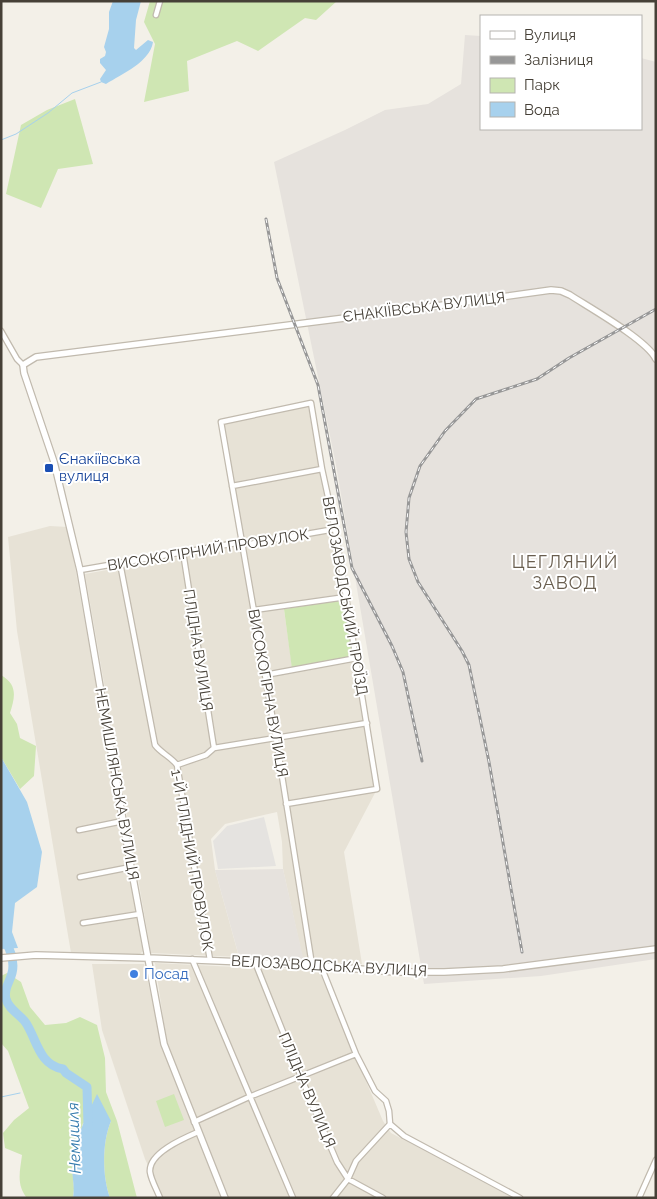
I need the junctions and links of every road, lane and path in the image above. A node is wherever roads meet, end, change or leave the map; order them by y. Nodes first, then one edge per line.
1 (160, 1) edge
2 (156, 15) dead end
3 (1, 331) edge
4 (656, 359) edge
5 (23, 365) junction
6 (222, 422) joint
7 (322, 469) junction
8 (232, 486) junction
9 (335, 529) junction
10 (242, 542) junction
11 (183, 552) junction
12 (120, 563) junction
13 (80, 570) junction
14 (346, 597) junction
15 (254, 610) junction
16 (357, 658) junction
17 (265, 675) junction
18 (367, 723) junction
19 (276, 738) junction
20 (214, 748) junction
21 (177, 765) junction
22 (286, 804) junction
23 (123, 821) junction
24 (78, 830) dead end
25 (131, 867) junction
26 (80, 877) dead end
27 (140, 914) junction
28 (83, 923) dead end
29 (656, 949) edge
30 (1, 958) edge
31 (148, 958) junction
32 (192, 959) junction
33 (210, 960) junction
34 (255, 962) junction
35 (312, 965) junction
36 (321, 966) junction
37 (356, 1054) junction
38 (301, 1078) junction
39 (249, 1097) junction
40 (194, 1122) junction
41 (390, 1124) junction
42 (198, 1132) junction
43 (656, 1160) edge
44 (348, 1179) junction
45 (509, 1192) junction
46 (160, 1198) edge
47 (226, 1198) edge
48 (293, 1198) edge
49 (333, 1198) edge
50 (383, 1198) edge
51 (506, 1198) edge
52 (520, 1198) edge
53 (639, 1198) edge

1 - 2 street
3 - 5 street
4 - 5 street, ЄНАКІЇВСЬКА ВУЛИЦЯ
5 - 13 street, НЕМИШЛЯНСЬКА ВУЛИЦЯ
6 - 7 street, ВЕЛОЗАВОДСЬКИЙ ПРОЇЗД
6 - 8 street, ВИСОКОГІРНА ВУЛИЦЯ
7 - 8 street
7 - 9 street, ВЕЛОЗАВОДСЬКИЙ ПРОЇЗД
8 - 10 street, ВИСОКОГІРНА ВУЛИЦЯ
9 - 10 street, ВИСОКОГІРНИЙ ПРОВУЛОК
9 - 14 street, ВЕЛОЗАВОДСЬКИЙ ПРОЇЗД
10 - 11 street, ВИСОКОГІРНИЙ ПРОВУЛОК
10 - 15 street, ВИСОКОГІРНА ВУЛИЦЯ
11 - 12 street, ВИСОКОГІРНИЙ ПРОВУЛОК
11 - 20 street, ПЛІДНА ВУЛИЦЯ
12 - 13 street, ВИСОКОГІРНИЙ ПРОВУЛОК
12 - 21 street, 1-Й ПЛІДНИЙ ПРОВУЛОК
13 - 23 street, НЕМИШЛЯНСЬКА ВУЛИЦЯ
14 - 15 street
14 - 16 street, ВЕЛОЗАВОДСЬКИЙ ПРОЇЗД
15 - 17 street, ВИСОКОГІРНА ВУЛИЦЯ
16 - 17 street
16 - 18 street, ВЕЛОЗАВОДСЬКИЙ ПРОЇЗД
17 - 19 street, ВИСОКОГІРНА ВУЛИЦЯ
18 - 19 street
18 - 22 street, ВЕЛОЗАВОДСЬКИЙ ПРОЇЗД
19 - 20 street
19 - 22 street, ВИСОКОГІРНА ВУЛИЦЯ
20 - 21 street
21 - 33 street, 1-Й ПЛІДНИЙ ПРОВУЛОК
22 - 35 street, ВИСОКОГІРНА ВУЛИЦЯ
23 - 24 street
23 - 25 street, НЕМИШЛЯНСЬКА ВУЛИЦЯ
25 - 26 street
25 - 27 street, НЕМИШЛЯНСЬКА ВУЛИЦЯ
27 - 28 street
27 - 31 street, НЕМИШЛЯНСЬКА ВУЛИЦЯ
29 - 36 street, ВЕЛОЗАВОДСЬКА ВУЛИЦЯ
30 - 31 street, ВЕЛОЗАВОДСЬКА ВУЛИЦЯ
31 - 32 street, ВЕЛОЗАВОДСЬКА ВУЛИЦЯ
31 - 40 street, НЕМИШЛЯНСЬКА ВУЛИЦЯ
32 - 33 street, ВЕЛОЗАВОДСЬКА ВУЛИЦЯ
32 - 39 street, 1-Й ПЛІДНИЙ ПРОВУЛОК
33 - 34 street, ВЕЛОЗАВОДСЬКА ВУЛИЦЯ
34 - 35 street, ВЕЛОЗАВОДСЬКА ВУЛИЦЯ
34 - 38 street, ПЛІДНА ВУЛИЦЯ
35 - 36 street, ВЕЛОЗАВОДСЬКА ВУЛИЦЯ
36 - 37 street
37 - 38 street
37 - 41 street
38 - 39 street
38 - 44 street, ПЛІДНА ВУЛИЦЯ
39 - 40 street
39 - 48 street, 1-Й ПЛІДНИЙ ПРОВУЛОК
40 - 42 street, НЕМИШЛЯНСЬКА ВУЛИЦЯ
41 - 44 street
41 - 45 street
42 - 46 street
42 - 47 street, НЕМИШЛЯНСЬКА ВУЛИЦЯ
43 - 53 street
44 - 49 street
44 - 50 street
45 - 51 street
45 - 52 street

